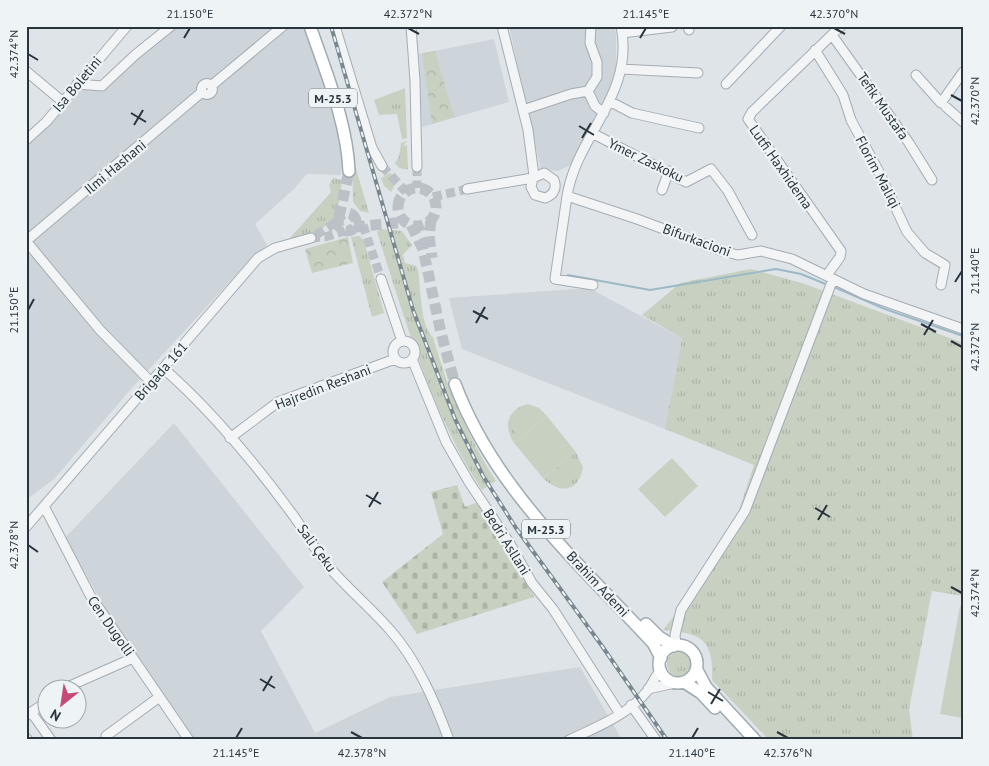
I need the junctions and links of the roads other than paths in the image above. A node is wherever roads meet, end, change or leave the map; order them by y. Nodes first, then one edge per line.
1 (127, 26) edge
2 (172, 26) edge
3 (283, 26) edge
4 (310, 26) edge
5 (334, 26) edge
6 (411, 26) edge
7 (502, 26) edge
8 (591, 26) edge
9 (781, 26) edge
10 (841, 26) edge
11 (672, 27) edge
12 (621, 30) edge
13 (832, 35) junction
14 (815, 50) junction
15 (621, 69) junction
16 (26, 71) edge
17 (963, 72) edge
18 (698, 74) dead end
19 (916, 75) dead end
20 (77, 84) junction
21 (726, 84) dead end
22 (588, 92) junction
23 (609, 101) junction
24 (63, 102) junction
25 (946, 106) dead end
26 (523, 110) junction
27 (604, 113) junction
28 (963, 122) edge
29 (699, 128) dead end
30 (592, 133) junction
31 (26, 140) edge
32 (533, 154) junction
33 (382, 166) tunnel mouth
34 (417, 167) tunnel mouth
35 (573, 170) junction
36 (669, 171) junction
37 (349, 172) tunnel mouth
38 (544, 173) junction
39 (534, 177) junction
40 (932, 180) dead end
41 (512, 181) junction
42 (554, 186) junction
43 (531, 187) junction
44 (467, 189) tunnel mouth
45 (662, 190) dead end
46 (567, 196) junction
47 (752, 235) dead end
48 (311, 238) tunnel mouth
49 (26, 241) edge
50 (381, 279) tunnel mouth
51 (830, 281) junction
52 (592, 285) dead end
53 (941, 285) dead end
54 (963, 329) edge
55 (402, 341) junction
56 (395, 359) junction
57 (412, 359) junction
58 (164, 369) junction
59 (152, 384) junction
60 (230, 438) junction
61 (44, 506) junction
62 (26, 527) edge
63 (675, 646) junction
64 (133, 658) junction
65 (661, 658) junction
66 (661, 670) junction
67 (697, 670) junction
68 (88, 678) edge
69 (680, 682) junction
70 (648, 689) junction
71 (158, 698) junction
72 (631, 705) junction
73 (28, 714) edge
74 (620, 714) junction
75 (106, 736) dead end
76 (185, 739) edge
77 (51, 740) edge
78 (449, 740) edge
79 (569, 740) edge
80 (656, 740) edge
81 (744, 740) edge
82 (755, 740) edge

1 - 20 street, Isa Boletini
2 - 20 street
3 - 49 street, Ilmi Hashani
4 - 37 main road, M-25.3
5 - 33 street
6 - 34 street
7 - 26 street
8 - 22 street
9 - 21 street
10 - 13 street, Lutfi Haxhidema
11 - 12 street
12 - 15 street
13 - 14 street, Lutfi Haxhidema
13 - 40 street, Tefik Mustafa
14 - 51 street, Lutfi Haxhidema
14 - 53 street, Florim Maliqi
15 - 18 street
15 - 23 street
16 - 24 street
17 - 19 street
20 - 24 street, Isa Boletini
22 - 26 street
22 - 27 street
23 - 27 street
23 - 29 street
24 - 31 street, Isa Boletini
25 - 28 street
26 - 32 street
27 - 30 street
30 - 35 street
30 - 36 street, Ymer Zaskoku
32 - 38 street
32 - 39 street
35 - 42 street
35 - 46 street
36 - 45 street
36 - 47 street, Ymer Zaskoku
38 - 39 street
38 - 42 street
39 - 41 street
39 - 43 street
41 - 43 street
41 - 44 street
42 - 43 street
42 - 46 street, Bifurkacioni
46 - 51 street, Bifurkacioni
46 - 52 street
48 - 58 street, Brigada 161
49 - 59 street, Ilmi Hashani
50 - 55 street
51 - 54 street, Bifurkacioni
51 - 63 street
55 - 56 street
55 - 57 street
56 - 57 street
56 - 60 street, Hajredin Reshani
57 - 74 street, Bedri Asllani
58 - 59 street, Brigada 161
58 - 60 street, Sali Çeku
59 - 61 street, Brigada 161
60 - 78 street, Sali Çeku
61 - 62 street, Brigada 161
61 - 64 street, Cen Dugolli
63 - 65 main road
63 - 65 main road, Brahim Ademi / M-25.3
63 - 67 main road, Brahim Ademi / M-25.3
64 - 68 street
64 - 71 street, Cen Dugolli
65 - 66 main road
66 - 69 main road
66 - 70 street
67 - 69 main road
67 - 82 main road, Brahim Ademi / M-25.3
69 - 70 street
69 - 81 main road
70 - 72 street
71 - 75 street
71 - 76 street, Cen Dugolli
72 - 74 street
72 - 80 street
73 - 77 street
74 - 79 street

